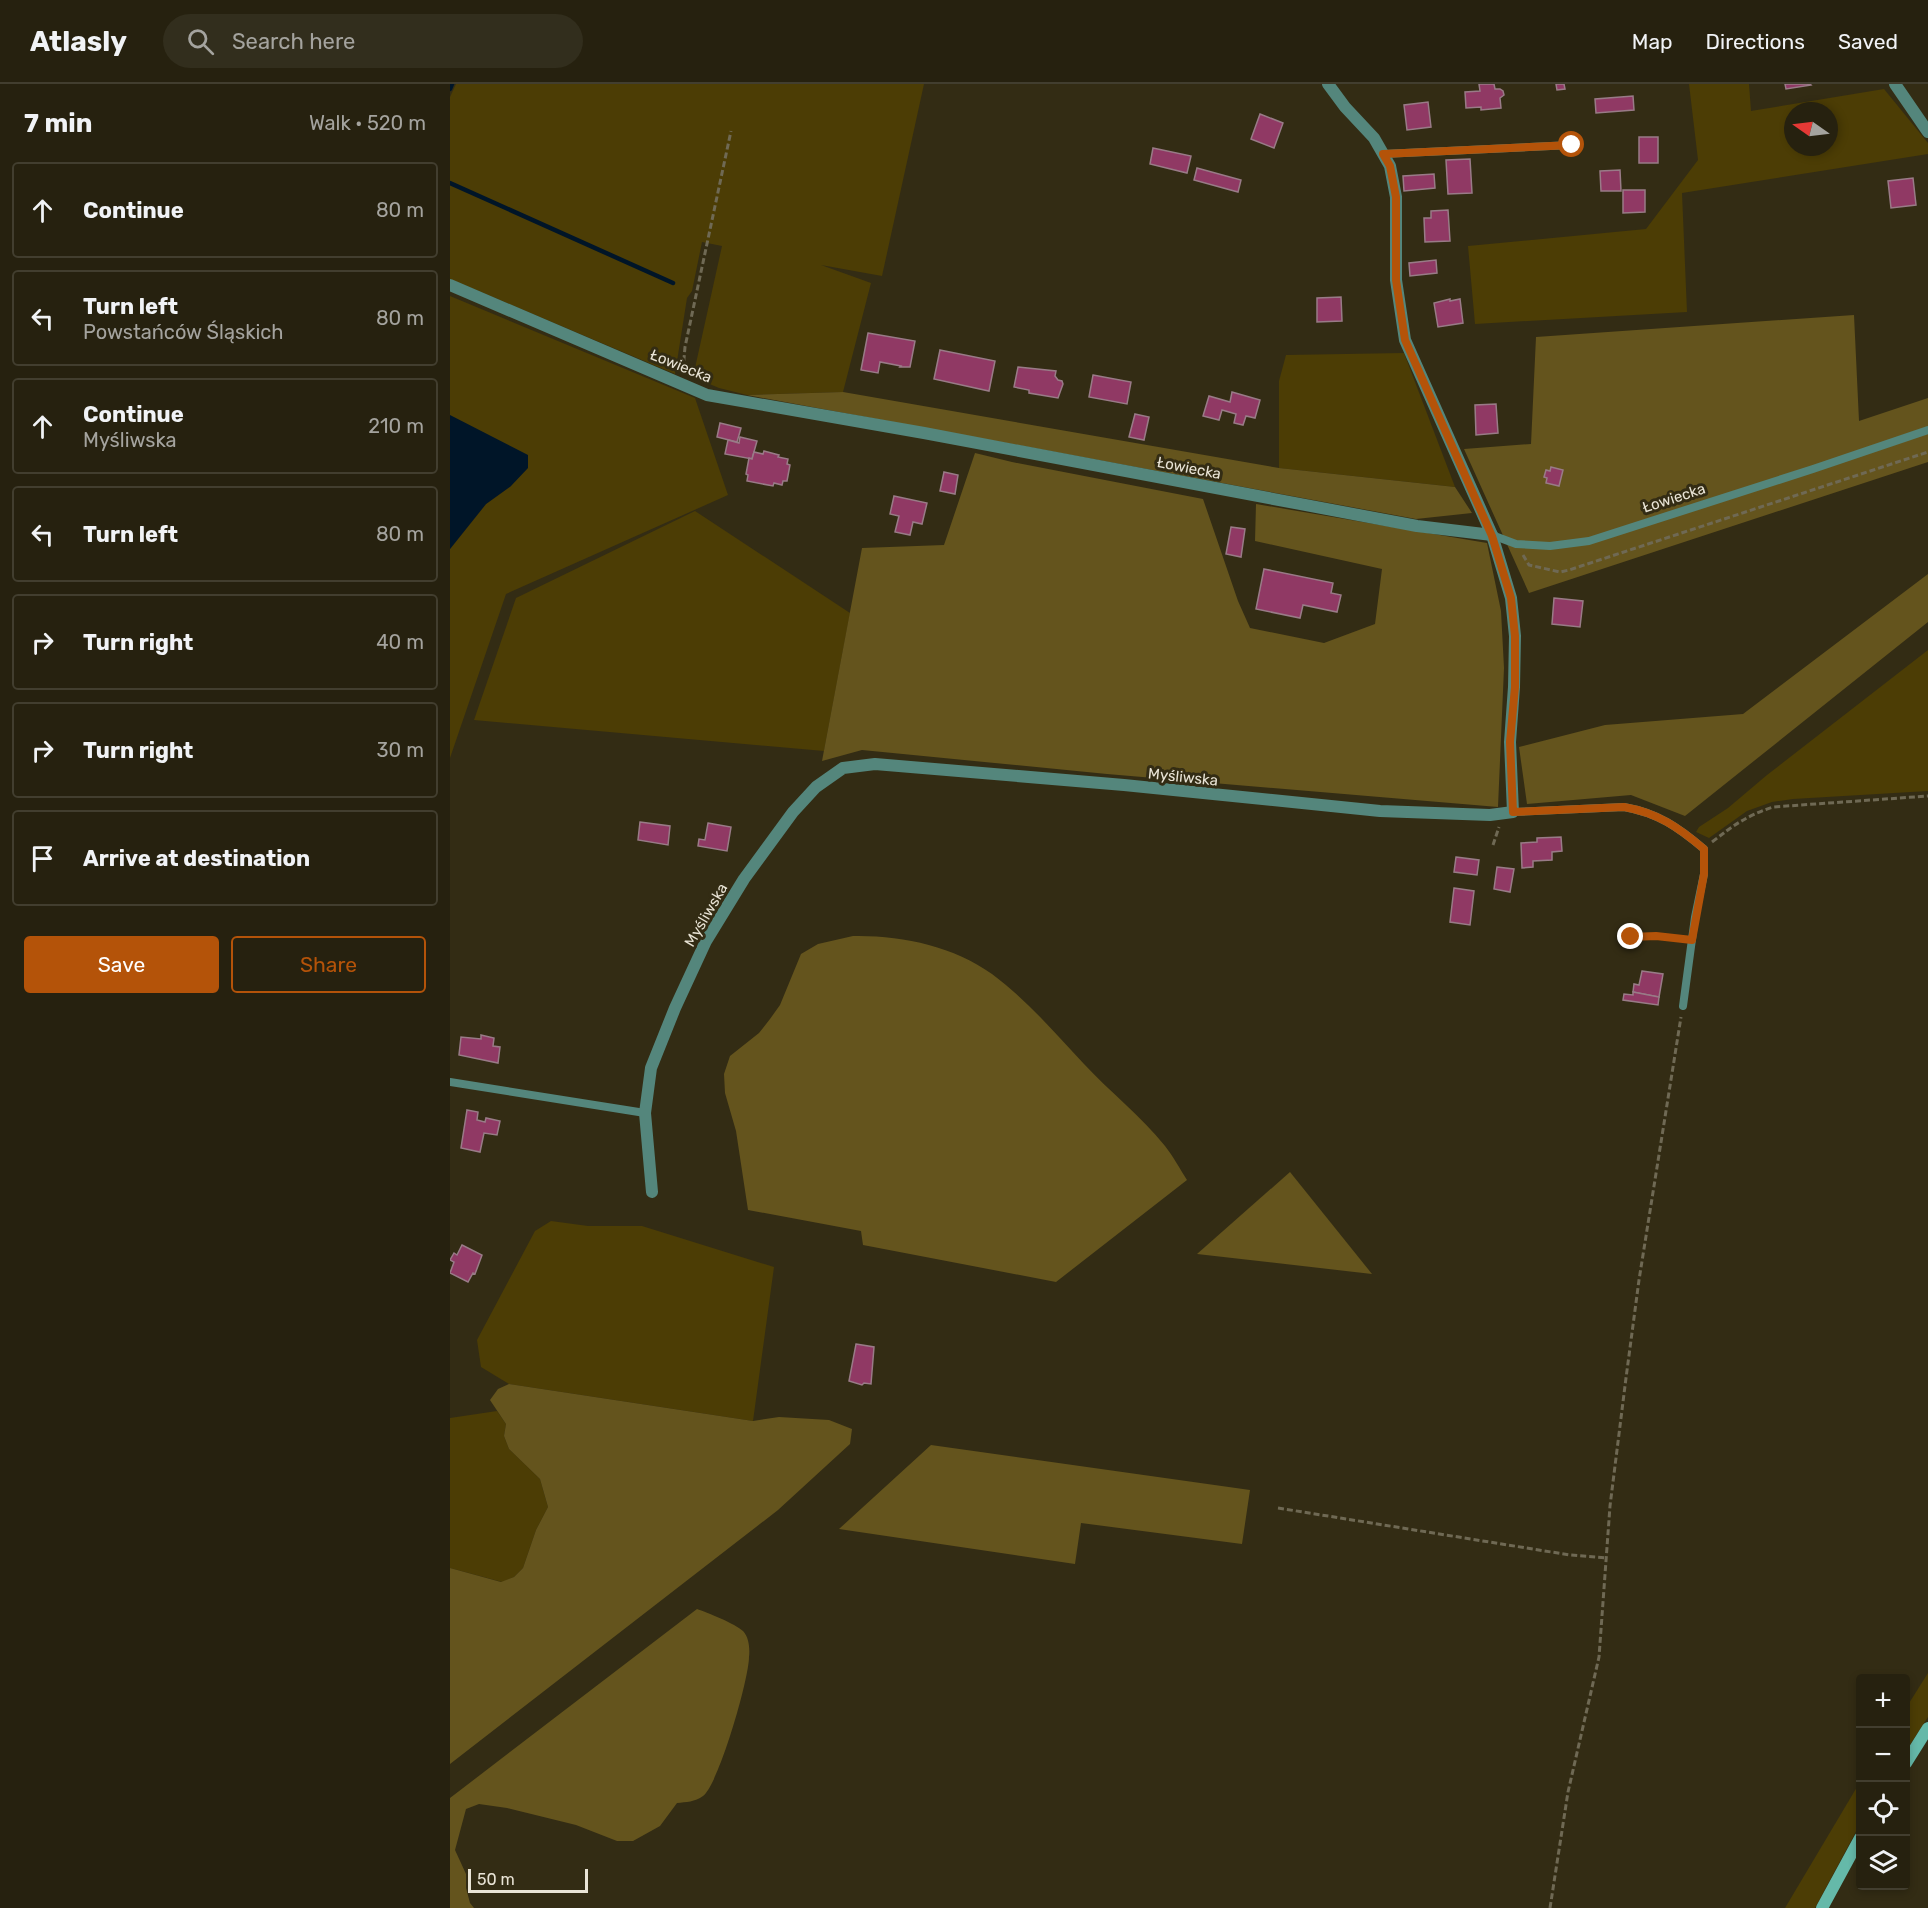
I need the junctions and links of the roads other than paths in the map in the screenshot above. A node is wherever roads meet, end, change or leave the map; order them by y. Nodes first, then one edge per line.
1 (1328, 84) edge
2 (1895, 84) edge
3 (1928, 132) edge
4 (1572, 145) dead end
5 (1383, 154) junction
6 (450, 285) edge
7 (1928, 430) edge
8 (1492, 536) junction
9 (1513, 812) junction
10 (1683, 1006) road end
11 (450, 1082) edge
12 (645, 1113) junction
13 (652, 1192) dead end
14 (1928, 1728) edge
15 (1910, 1755) edge
16 (1856, 1845) edge
17 (1822, 1908) edge

1 - 5 street
2 - 3 street
4 - 5 lane
5 - 8 street
6 - 8 street, Łowiecka
7 - 8 lane, Łowiecka
8 - 9 street
9 - 10 lane
9 - 12 street, Myśliwska
11 - 12 lane
12 - 13 street, Myśliwska
14 - 15 main road
16 - 17 main road

